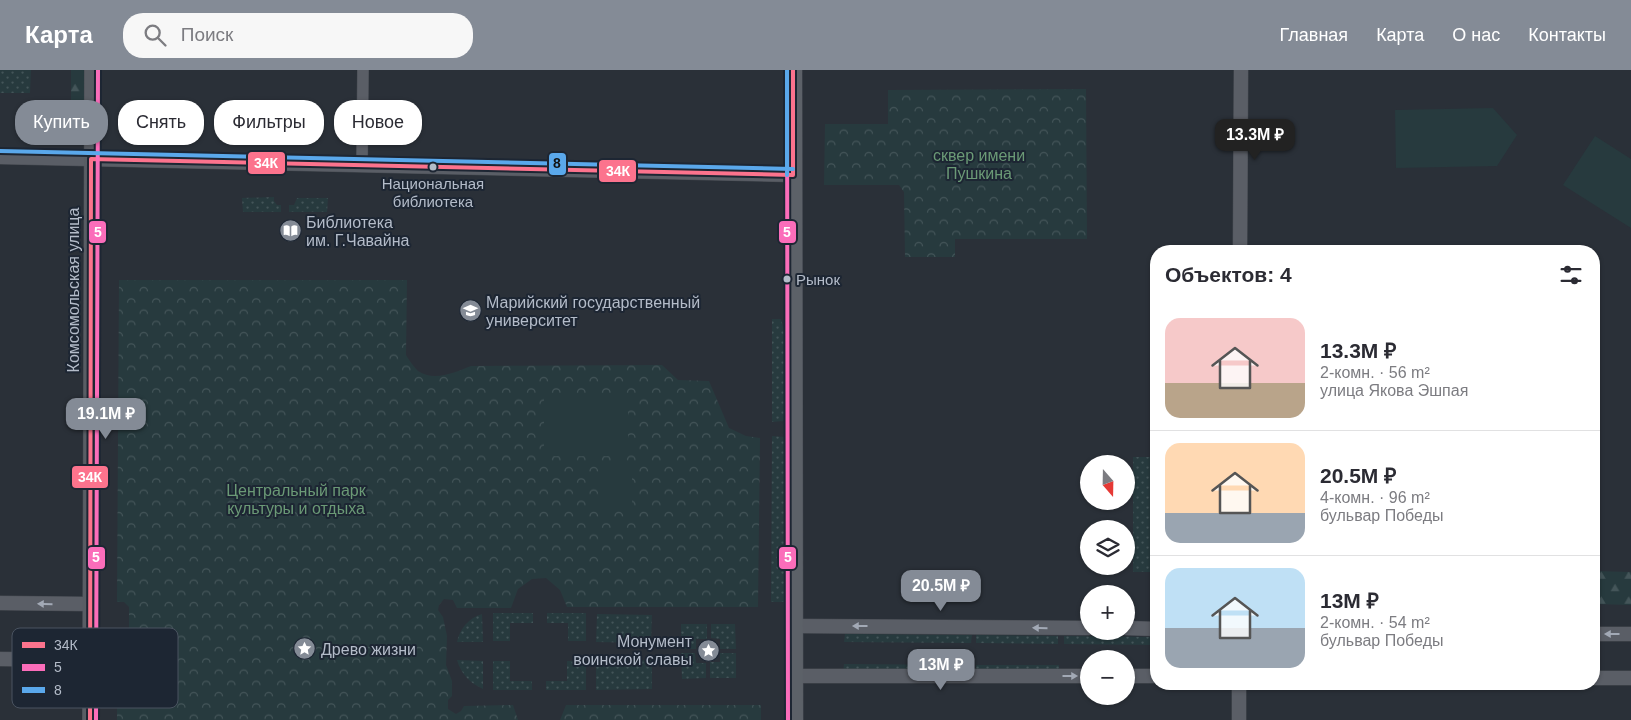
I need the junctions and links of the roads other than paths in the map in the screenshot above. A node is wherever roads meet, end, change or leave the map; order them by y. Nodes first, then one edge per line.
1 (92, 70) edge
2 (363, 70) edge
3 (793, 70) edge
4 (1241, 70) edge
5 (0, 157) edge
6 (91, 159) junction
7 (362, 165) junction
8 (793, 175) junction
9 (1240, 245) edge
10 (0, 603) edge
11 (90, 604) junction
12 (793, 626) junction
13 (90, 628) edge
14 (1080, 628) edge
15 (1135, 628) edge
16 (1150, 629) edge
17 (1600, 634) edge
18 (1631, 634) edge
19 (794, 676) junction
20 (1080, 676) edge
21 (1135, 676) edge
22 (1150, 676) edge
23 (1600, 678) edge
24 (1631, 678) edge
25 (1240, 690) edge
26 (794, 720) edge
27 (1239, 720) edge

1 - 6 main road, Комсомольская улица
2 - 7 street
3 - 8 main road
4 - 9 street
5 - 6 street
6 - 7 street
6 - 11 main road, Комсомольская улица
7 - 8 street
8 - 12 main road
11 -> 10 street
11 - 13 main road, Комсомольская улица
14 -> 12 street
12 - 19 main road
15 - 16 street
18 -> 17 street
19 -> 20 street
19 - 26 main road
21 - 22 street
23 - 24 street
25 - 27 street

